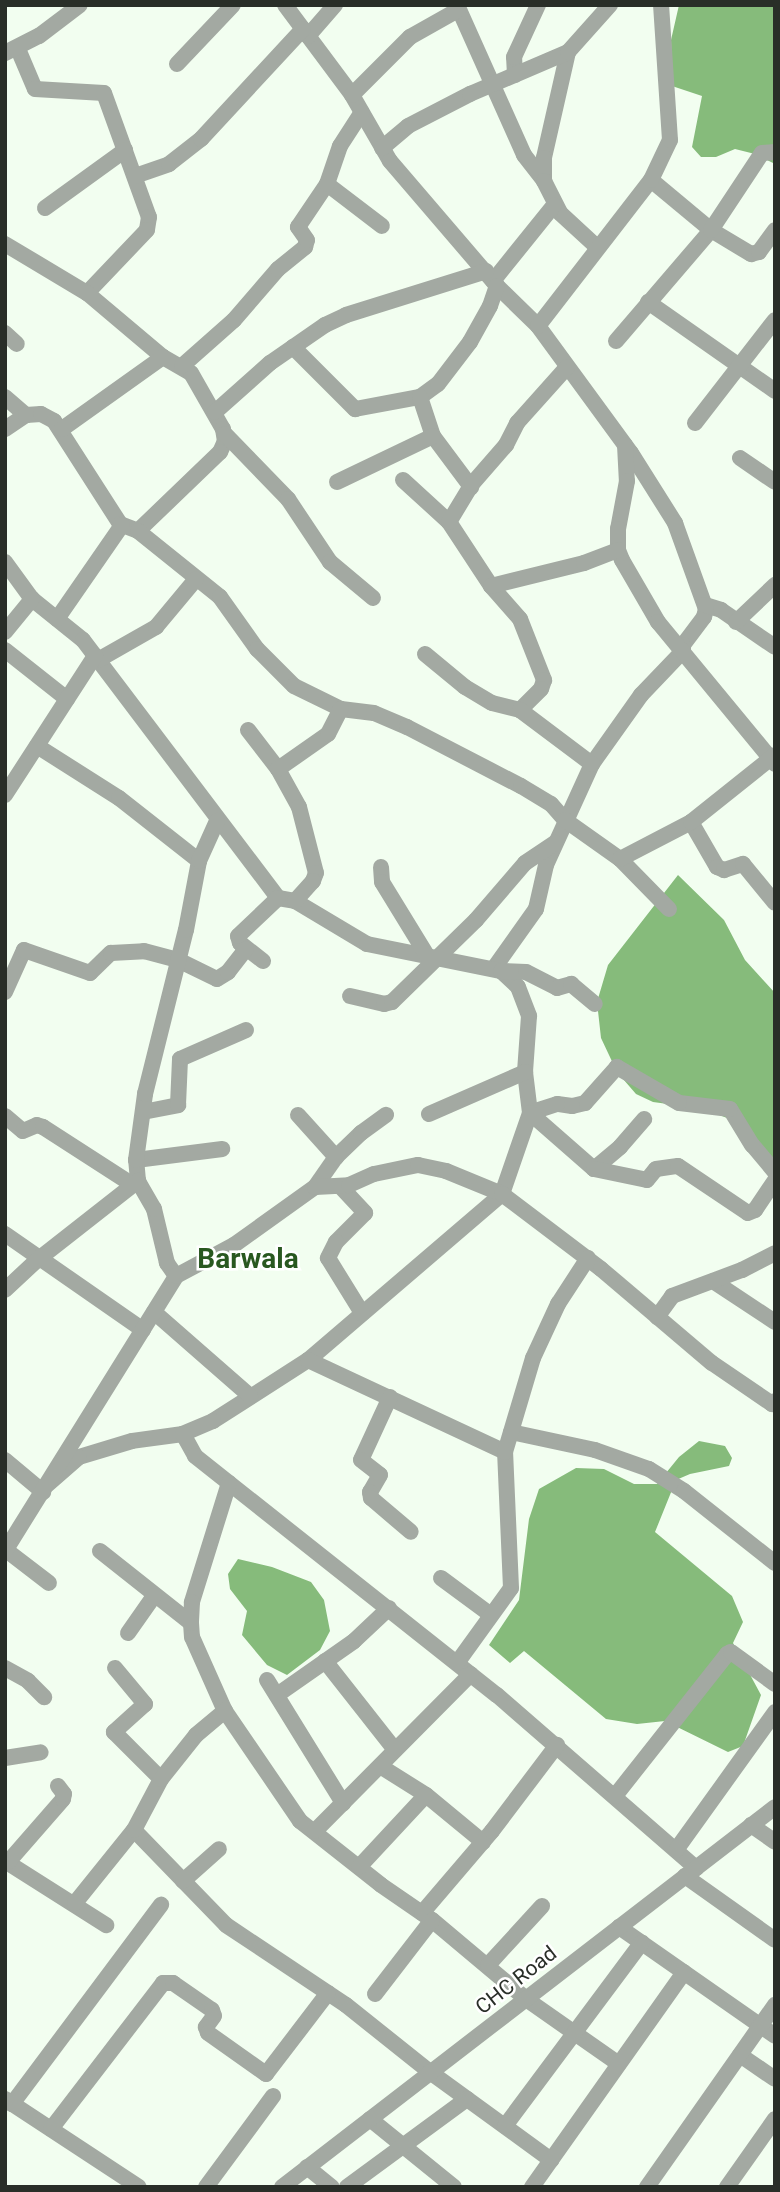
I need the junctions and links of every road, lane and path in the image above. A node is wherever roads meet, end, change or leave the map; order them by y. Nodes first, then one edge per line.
1 (80, 5) edge
2 (233, 5) edge
3 (285, 5) edge
4 (335, 5) edge
5 (538, 5) edge
6 (610, 5) edge
7 (661, 5) edge
8 (457, 7) edge
9 (305, 32) junction
10 (12, 51) edge
11 (568, 52) junction
12 (177, 64) dead end
13 (516, 75) junction
14 (493, 85) junction
15 (352, 94) junction
16 (362, 112) junction
17 (382, 148) junction
18 (125, 150) junction
19 (775, 152) edge
20 (135, 176) junction
21 (650, 180) junction
22 (544, 181) junction
23 (327, 184) junction
24 (554, 205) junction
25 (45, 208) dead end
26 (382, 226) dead end
27 (711, 230) junction
28 (775, 230) edge
29 (5, 244) edge
30 (597, 247) junction
31 (492, 279) junction
32 (87, 293) junction
33 (648, 302) junction
34 (775, 320) edge
35 (538, 326) junction
36 (616, 341) dead end
37 (293, 347) junction
38 (163, 357) junction
39 (181, 366) junction
40 (567, 367) junction
41 (740, 368) junction
42 (775, 391) edge
43 (5, 397) edge
44 (420, 397) junction
45 (215, 412) junction
46 (26, 415) junction
47 (695, 423) dead end
48 (5, 429) edge
49 (62, 429) junction
50 (225, 434) junction
51 (433, 436) junction
52 (625, 444) junction
53 (740, 458) dead end
54 (403, 480) dead end
55 (337, 482) dead end
56 (775, 482) edge
57 (471, 487) junction
58 (449, 522) junction
59 (122, 525) junction
60 (138, 531) junction
61 (618, 550) junction
62 (5, 562) edge
63 (196, 579) junction
64 (775, 585) edge
65 (491, 586) junction
66 (373, 598) dead end
67 (32, 599) junction
68 (705, 605) junction
69 (57, 619) junction
70 (736, 622) junction
71 (5, 632) edge
72 (775, 647) edge
73 (5, 650) edge
74 (682, 651) junction
75 (425, 654) dead end
76 (96, 658) junction
77 (66, 699) junction
78 (341, 709) junction
79 (520, 710) junction
80 (248, 730) dead end
81 (37, 747) junction
82 (773, 760) edge
83 (592, 764) junction
84 (278, 769) junction
85 (5, 795) edge
86 (565, 820) junction
87 (217, 821) junction
88 (691, 822) junction
89 (555, 844) junction
90 (620, 859) junction
91 (199, 861) junction
92 (381, 867) dead end
93 (278, 898) junction
94 (295, 901) junction
95 (775, 903) edge
96 (669, 909) dead end
97 (246, 949) junction
98 (12, 953) edge
99 (431, 958) junction
100 (178, 960) junction
101 (263, 961) dead end
102 (497, 970) junction
103 (5, 992) edge
104 (350, 996) dead end
105 (595, 1004) dead end
106 (246, 1030) dead end
107 (525, 1072) junction
108 (142, 1112) junction
109 (530, 1113) junction
110 (429, 1114) dead end
111 (298, 1115) dead end
112 (386, 1115) dead end
113 (5, 1116) edge
114 (644, 1119) dead end
115 (222, 1149) dead end
116 (336, 1157) junction
117 (136, 1160) junction
118 (594, 1169) junction
119 (775, 1172) edge
120 (775, 1180) edge
121 (136, 1183) junction
122 (340, 1186) junction
123 (315, 1187) junction
124 (502, 1194) junction
125 (5, 1234) edge
126 (775, 1253) edge
127 (40, 1257) junction
128 (587, 1258) junction
129 (176, 1276) junction
130 (713, 1281) junction
131 (5, 1290) edge
132 (153, 1312) junction
133 (362, 1313) junction
134 (657, 1317) junction
135 (775, 1322) edge
136 (143, 1329) junction
137 (308, 1360) junction
138 (250, 1396) junction
139 (390, 1397) junction
140 (775, 1401) edge
141 (511, 1432) junction
142 (183, 1434) junction
143 (505, 1452) junction
144 (5, 1460) edge
145 (229, 1483) junction
146 (45, 1488) junction
147 (411, 1532) dead end
148 (6, 1550) edge
149 (100, 1551) dead end
150 (775, 1563) edge
151 (441, 1578) dead end
152 (49, 1583) dead end
153 (154, 1596) junction
154 (389, 1608) junction
155 (491, 1615) junction
156 (191, 1623) junction
157 (128, 1633) dead end
158 (325, 1661) junction
159 (457, 1663) junction
160 (5, 1668) edge
161 (115, 1668) dead end
162 (471, 1674) junction
163 (267, 1680) dead end
164 (775, 1684) edge
165 (277, 1695) junction
166 (44, 1697) dead end
167 (225, 1711) junction
168 (775, 1712) edge
169 (557, 1745) junction
170 (395, 1751) junction
171 (41, 1752) dead end
172 (5, 1758) edge
173 (380, 1766) junction
174 (161, 1779) junction
175 (58, 1786) dead end
176 (426, 1795) junction
177 (615, 1796) junction
178 (343, 1803) junction
179 (775, 1807) edge
180 (751, 1825) junction
181 (134, 1830) junction
182 (315, 1831) junction
183 (483, 1842) junction
184 (775, 1842) edge
185 (219, 1849) dead end
186 (676, 1850) junction
187 (7, 1861) edge
188 (359, 1867) junction
189 (691, 1872) junction
190 (183, 1881) junction
191 (75, 1903) junction
192 (161, 1905) dead end
193 (542, 1906) dead end
194 (427, 1917) junction
195 (106, 1924) dead end
196 (620, 1927) junction
197 (775, 1940) edge
198 (642, 1942) junction
199 (488, 1965) junction
200 (684, 1972) junction
201 (328, 1993) junction
202 (375, 1994) dead end
203 (526, 1999) junction
204 (775, 2005) edge
205 (760, 2026) junction
206 (575, 2033) junction
207 (775, 2036) edge
208 (740, 2055) junction
209 (619, 2064) junction
210 (430, 2072) junction
211 (775, 2080) edge
212 (273, 2096) dead end
213 (467, 2099) junction
214 (9, 2102) edge
215 (370, 2119) junction
216 (775, 2119) edge
217 (505, 2126) junction
218 (51, 2129) junction
219 (403, 2146) junction
220 (551, 2160) junction
221 (307, 2167) junction
222 (139, 2187) edge
223 (206, 2187) edge
224 (282, 2187) edge
225 (332, 2187) edge
226 (347, 2187) edge
227 (454, 2187) edge
228 (531, 2187) edge
229 (647, 2187) edge
230 (727, 2187) edge

1 - 10 street
2 - 12 street
3 - 9 street
4 - 9 street
5 - 13 street
6 - 11 street
7 - 21 street
8 - 14 street
8 - 15 street
9 - 15 street
9 - 20 street
10 - 18 street
11 - 13 street
11 - 22 street
13 - 14 street
14 - 17 street
14 - 22 street
15 - 16 street
16 - 17 street
16 - 23 street
17 - 31 street
18 - 20 street
18 - 25 street
19 - 27 street
20 - 32 street
21 - 27 street
21 - 30 street
22 - 24 street
23 - 26 street
23 - 39 street
24 - 30 street
24 - 31 street
27 - 28 street
27 - 33 street
29 - 32 street
30 - 35 street
31 - 35 street
31 - 37 street
31 - 44 street
32 - 38 street
33 - 36 street
33 - 41 street
34 - 41 street
35 - 40 street
37 - 44 street
37 - 45 street
38 - 39 street
38 - 49 street
39 - 45 street
40 - 52 street
40 - 57 street
41 - 42 street
41 - 47 street
43 - 46 street
44 - 51 street
45 - 50 street
46 - 48 street
46 - 49 street
49 - 59 street
50 - 60 street
50 - 66 street
51 - 55 street
51 - 57 street
52 - 61 street
52 - 68 street
53 - 56 street
54 - 58 street
57 - 58 street
58 - 65 street
59 - 60 street
59 - 69 street
60 - 63 street
61 - 65 street
61 - 74 street
62 - 67 street
63 - 76 street
63 - 78 street
64 - 70 street
65 - 79 street
67 - 69 street
67 - 71 street
68 - 70 street
68 - 74 street
69 - 76 street
70 - 72 street
73 - 77 street
74 - 82 street
74 - 83 street
75 - 79 street
76 - 77 street
76 - 87 street
77 - 81 street
78 - 84 street
78 - 86 street
79 - 83 street
80 - 84 street
81 - 85 street
81 - 91 street
82 - 88 street
83 - 86 street
84 - 94 street
86 - 89 street
86 - 90 street
87 - 91 street
87 - 93 street
88 - 90 street
88 - 95 street
89 - 99 street
89 - 102 street
90 - 96 street
91 - 100 street
92 - 99 street
93 - 94 street
93 - 97 street
94 - 99 street
97 - 100 street
97 - 101 street
98 - 100 street
98 - 103 street
99 - 102 street
99 - 104 street
100 - 108 street
102 - 105 street
102 - 107 street
106 - 108 street
107 - 109 street
107 - 110 street
108 - 117 street
109 - 118 street
109 - 119 street
109 - 124 street
111 - 116 street
112 - 116 street
113 - 121 street
114 - 118 street
115 - 117 street
116 - 123 street
117 - 121 street
118 - 120 street
121 - 127 street
121 - 129 street
122 - 123 street
122 - 124 street
122 - 133 street
123 - 129 street
124 - 128 street
124 - 133 street
125 - 127 street
126 - 130 street
127 - 131 street
127 - 136 street
128 - 134 street
128 - 141 street
129 - 132 street
130 - 134 street
130 - 135 street
132 - 136 street
132 - 138 street
133 - 137 street
134 - 140 street
136 - 146 street
137 - 138 street
137 - 139 street
138 - 142 street
139 - 143 street
139 - 147 street
141 - 143 street
141 - 150 street
142 - 145 street
142 - 146 street
143 - 155 street
144 - 146 street
145 - 154 street
145 - 156 street
146 - 148 street
148 - 152 street
149 - 153 street
151 - 155 street
153 - 156 street
153 - 157 street
154 - 158 street
154 - 159 street
155 - 159 street
156 - 167 street
158 - 165 street
158 - 170 street
159 - 162 street
160 - 166 street
161 - 174 street
162 - 169 street
162 - 170 street
163 - 165 street
164 - 177 street
165 - 178 street
167 - 174 street
167 - 182 street
168 - 186 street
169 - 177 street
169 - 183 street
170 - 173 street
171 - 172 street
173 - 176 street
173 - 178 street
174 - 181 street
175 - 187 street
176 - 183 street
176 - 188 street
177 - 186 street
178 - 182 street
179 - 180 street, CHC Road
180 - 184 street
180 - 189 street, CHC Road
181 - 190 street
181 - 191 street
182 - 188 street
183 - 194 street
185 - 190 street
186 - 189 street
187 - 191 street
188 - 194 street
189 - 196 street, CHC Road
189 - 197 street
190 - 201 street
191 - 195 street
192 - 214 street
193 - 199 street
194 - 199 street
194 - 202 street
196 - 198 street
196 - 203 street, CHC Road
198 - 200 street
198 - 206 street
199 - 203 street
200 - 205 street
200 - 209 street
201 - 210 street
201 - 218 street
203 - 206 street
203 - 210 street, CHC Road
204 - 205 street
205 - 207 street
205 - 208 street
206 - 209 street
206 - 217 street
208 - 211 street
208 - 229 street
209 - 220 street
210 - 213 street
210 - 215 street, CHC Road
212 - 223 street
213 - 217 street
213 - 219 street
214 - 218 street
215 - 219 street
215 - 221 street, CHC Road
216 - 230 street
217 - 220 street
218 - 222 street
219 - 226 street
219 - 227 street
220 - 228 street
221 - 224 street, CHC Road
221 - 225 street

